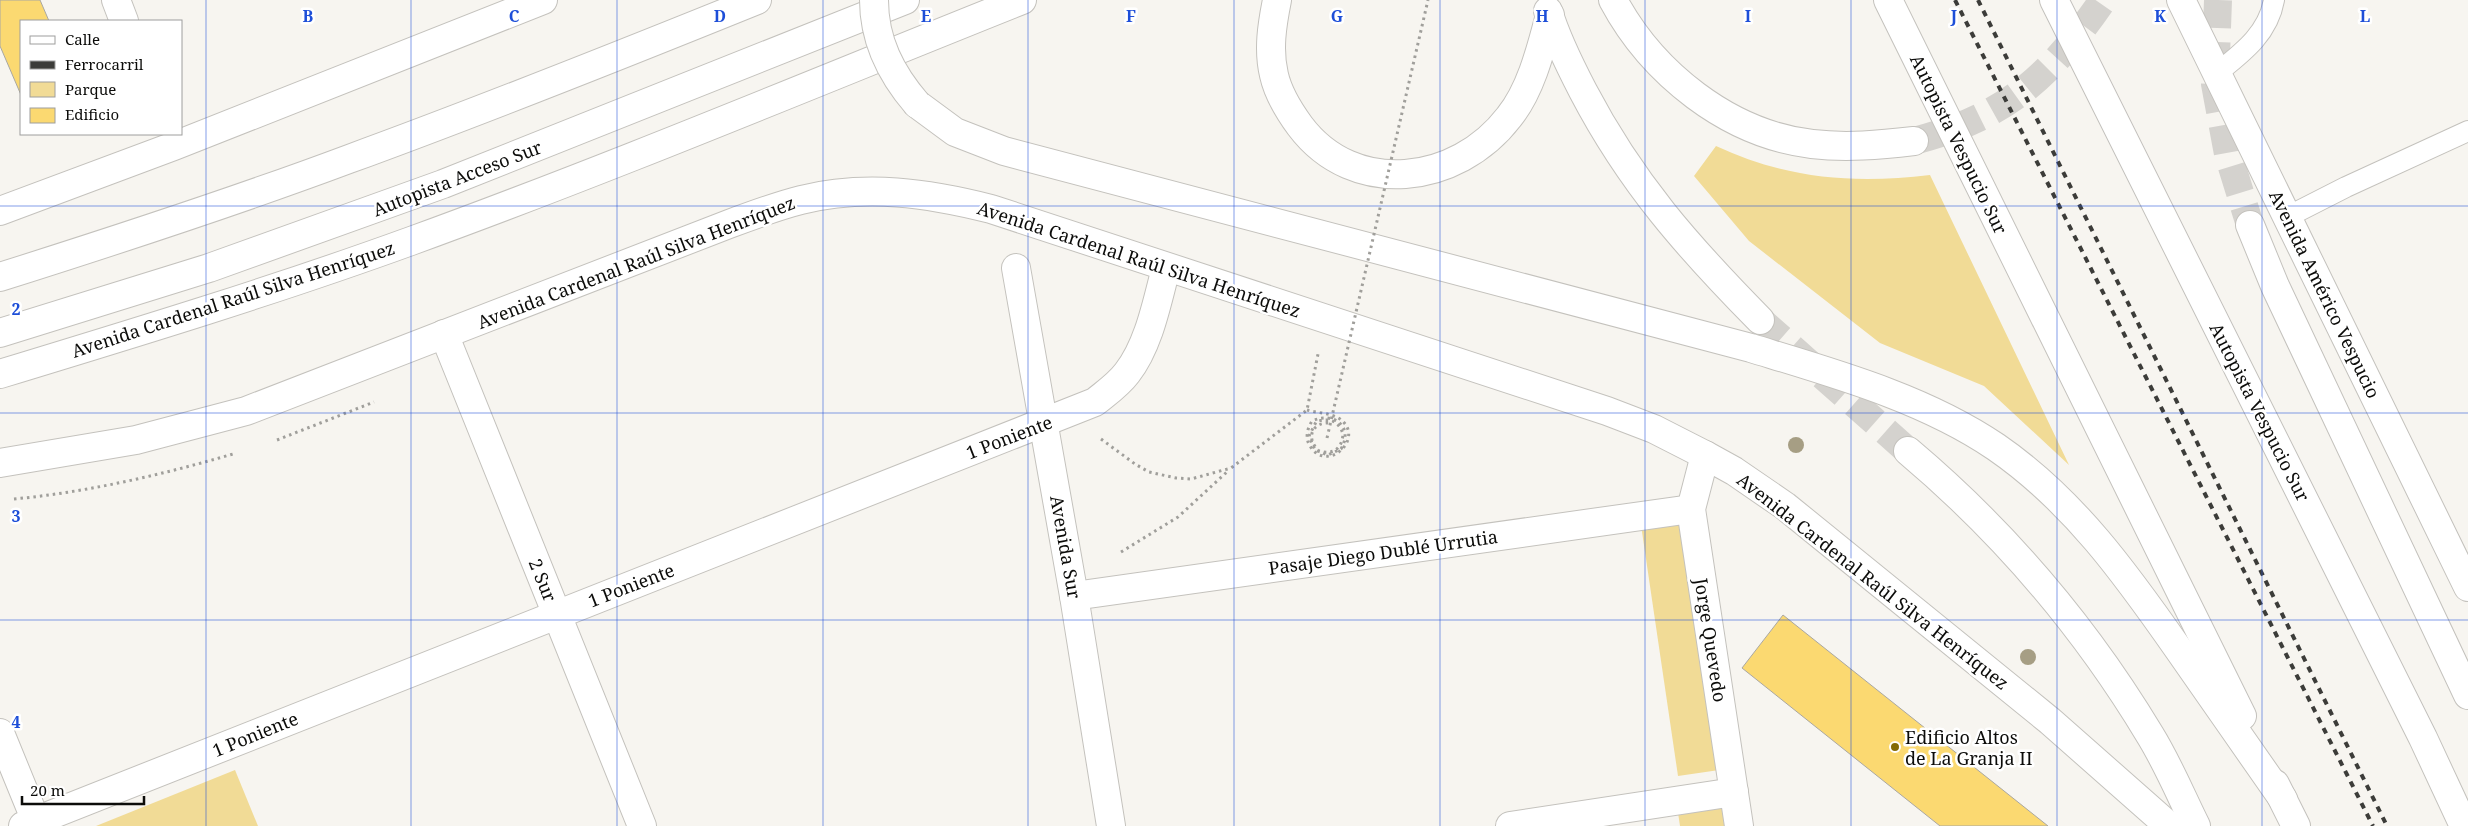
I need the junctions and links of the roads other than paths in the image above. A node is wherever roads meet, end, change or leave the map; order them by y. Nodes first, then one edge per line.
1 (116, 0) edge
2 (506, 0) edge
3 (543, 0) edge
4 (757, 0) edge
5 (874, 0) edge
6 (905, 0) edge
7 (1022, 0) edge
8 (1278, 0) edge
9 (1613, 0) edge
10 (1888, 0) edge
11 (2054, 0) edge
12 (2181, 0) edge
13 (2274, 0) edge
14 (1547, 8) edge
15 (124, 20) edge
16 (428, 47) junction
17 (2216, 73) junction
18 (2468, 131) edge
19 (172, 140) edge
20 (1914, 141) tunnel mouth
21 (0, 211) edge
22 (2287, 217) junction
23 (2250, 225) tunnel mouth
24 (1016, 268) dead end
25 (1166, 268) junction
26 (0, 277) edge
27 (1760, 320) tunnel mouth
28 (0, 333) edge
29 (444, 334) junction
30 (0, 374) edge
31 (1044, 423) junction
32 (1908, 450) tunnel mouth
33 (1705, 455) junction
34 (0, 463) edge
35 (1691, 509) junction
36 (2468, 587) edge
37 (1074, 596) junction
38 (556, 614) junction
39 (2468, 695) edge
40 (0, 733) edge
41 (1734, 792) junction
42 (2283, 799) junction
43 (32, 824) edge
44 (642, 826) edge
45 (1111, 826) edge
46 (1510, 826) edge
47 (1739, 826) edge
48 (2169, 826) edge
49 (2196, 826) edge
50 (2296, 826) edge
51 (2464, 826) edge

1 - 15 main road
2 - 16 main road
3 - 16 main road
4 - 26 main road
5 - 42 main road, bridge
6 - 28 main road, Autopista Acceso Sur
7 - 30 main road, Avenida Cardenal Raúl Silva Henríquez
8 - 14 main road
9 - 20 main road
10 - 42 main road, Autopista Vespucio Sur
11 - 51 main road, Autopista Vespucio Sur
12 - 17 main road, Avenida Américo Vespucio
13 - 17 lane
14 - 27 main road
16 - 19 main road
17 - 22 main road, Avenida Américo Vespucio
18 - 22 lane
19 - 21 main road
22 - 36 main road, Avenida Américo Vespucio
23 - 39 main road
24 - 31 main road, Avenida Sur
25 - 29 main road, Avenida Cardenal Raúl Silva Henríquez
25 - 31 main road, 1 Poniente
25 - 33 main road, Avenida Cardenal Raúl Silva Henríquez
29 - 34 main road, Avenida Cardenal Raúl Silva Henríquez
29 - 38 main road, 2 Sur
31 - 37 main road, Avenida Sur
31 - 38 main road, 1 Poniente
32 - 49 main road
33 - 35 main road, Jorge Quevedo
33 - 48 main road, Avenida Cardenal Raúl Silva Henríquez
35 - 37 main road, Pasaje Diego Dublé Urrutia
35 - 41 main road, Jorge Quevedo
37 - 45 main road, Avenida Sur
38 - 43 main road, 1 Poniente
38 - 44 main road, 2 Sur
40 - 43 main road
41 - 46 main road
41 - 47 main road, Jorge Quevedo
42 - 50 main road, Autopista Vespucio Sur

